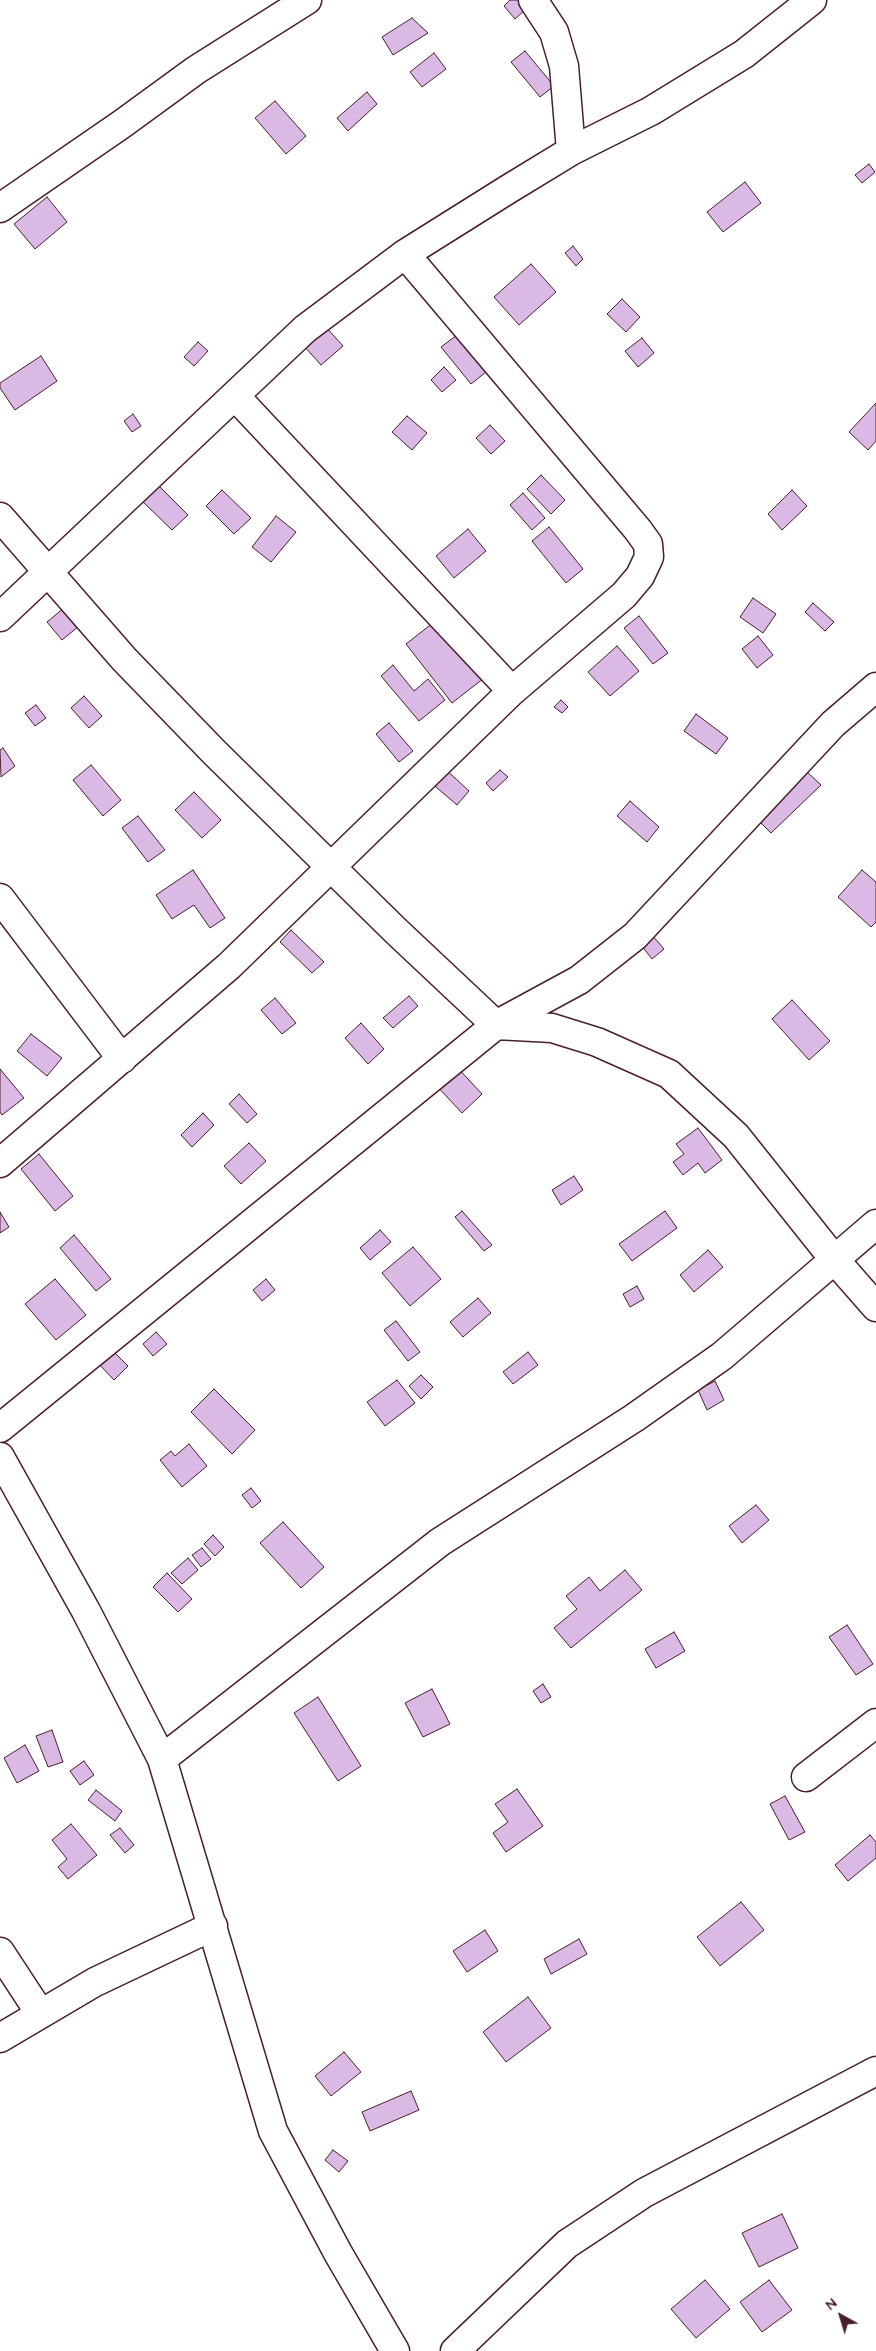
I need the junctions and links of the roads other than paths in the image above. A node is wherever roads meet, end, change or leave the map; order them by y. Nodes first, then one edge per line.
1 (307, 0) edge
2 (533, 0) edge
3 (812, 0) edge
4 (571, 151) junction
5 (0, 208) edge
6 (405, 254) junction
7 (235, 396) junction
8 (0, 517) edge
9 (49, 572) junction
10 (0, 617) edge
11 (876, 687) edge
12 (512, 691) junction
13 (331, 866) junction
14 (0, 898) edge
15 (496, 1026) junction
16 (122, 1059) junction
17 (0, 1163) edge
18 (876, 1224) edge
19 (834, 1260) junction
20 (876, 1307) edge
21 (0, 1428) edge
22 (0, 1457) edge
23 (876, 1723) edge
24 (162, 1759) junction
25 (806, 1777) dead end
26 (213, 1926) junction
27 (0, 1952) edge
28 (40, 2013) junction
29 (0, 2038) edge
30 (876, 2071) edge
31 (395, 2351) edge
32 (455, 2351) edge

1 - 5 street
2 - 4 street
3 - 4 street
4 - 6 street
6 - 7 street
6 - 12 street
7 - 9 street
7 - 12 street
8 - 9 street
9 - 10 street
9 - 13 street
11 - 15 street
12 - 13 street
13 - 15 street
13 - 16 street
14 - 16 street
15 - 19 street
15 - 21 street
16 - 17 street
18 - 19 street
19 - 20 street
19 - 24 street
22 - 24 street
23 - 25 street
24 - 26 street
26 - 28 street
26 - 31 street
27 - 28 street
28 - 29 street
30 - 32 street

